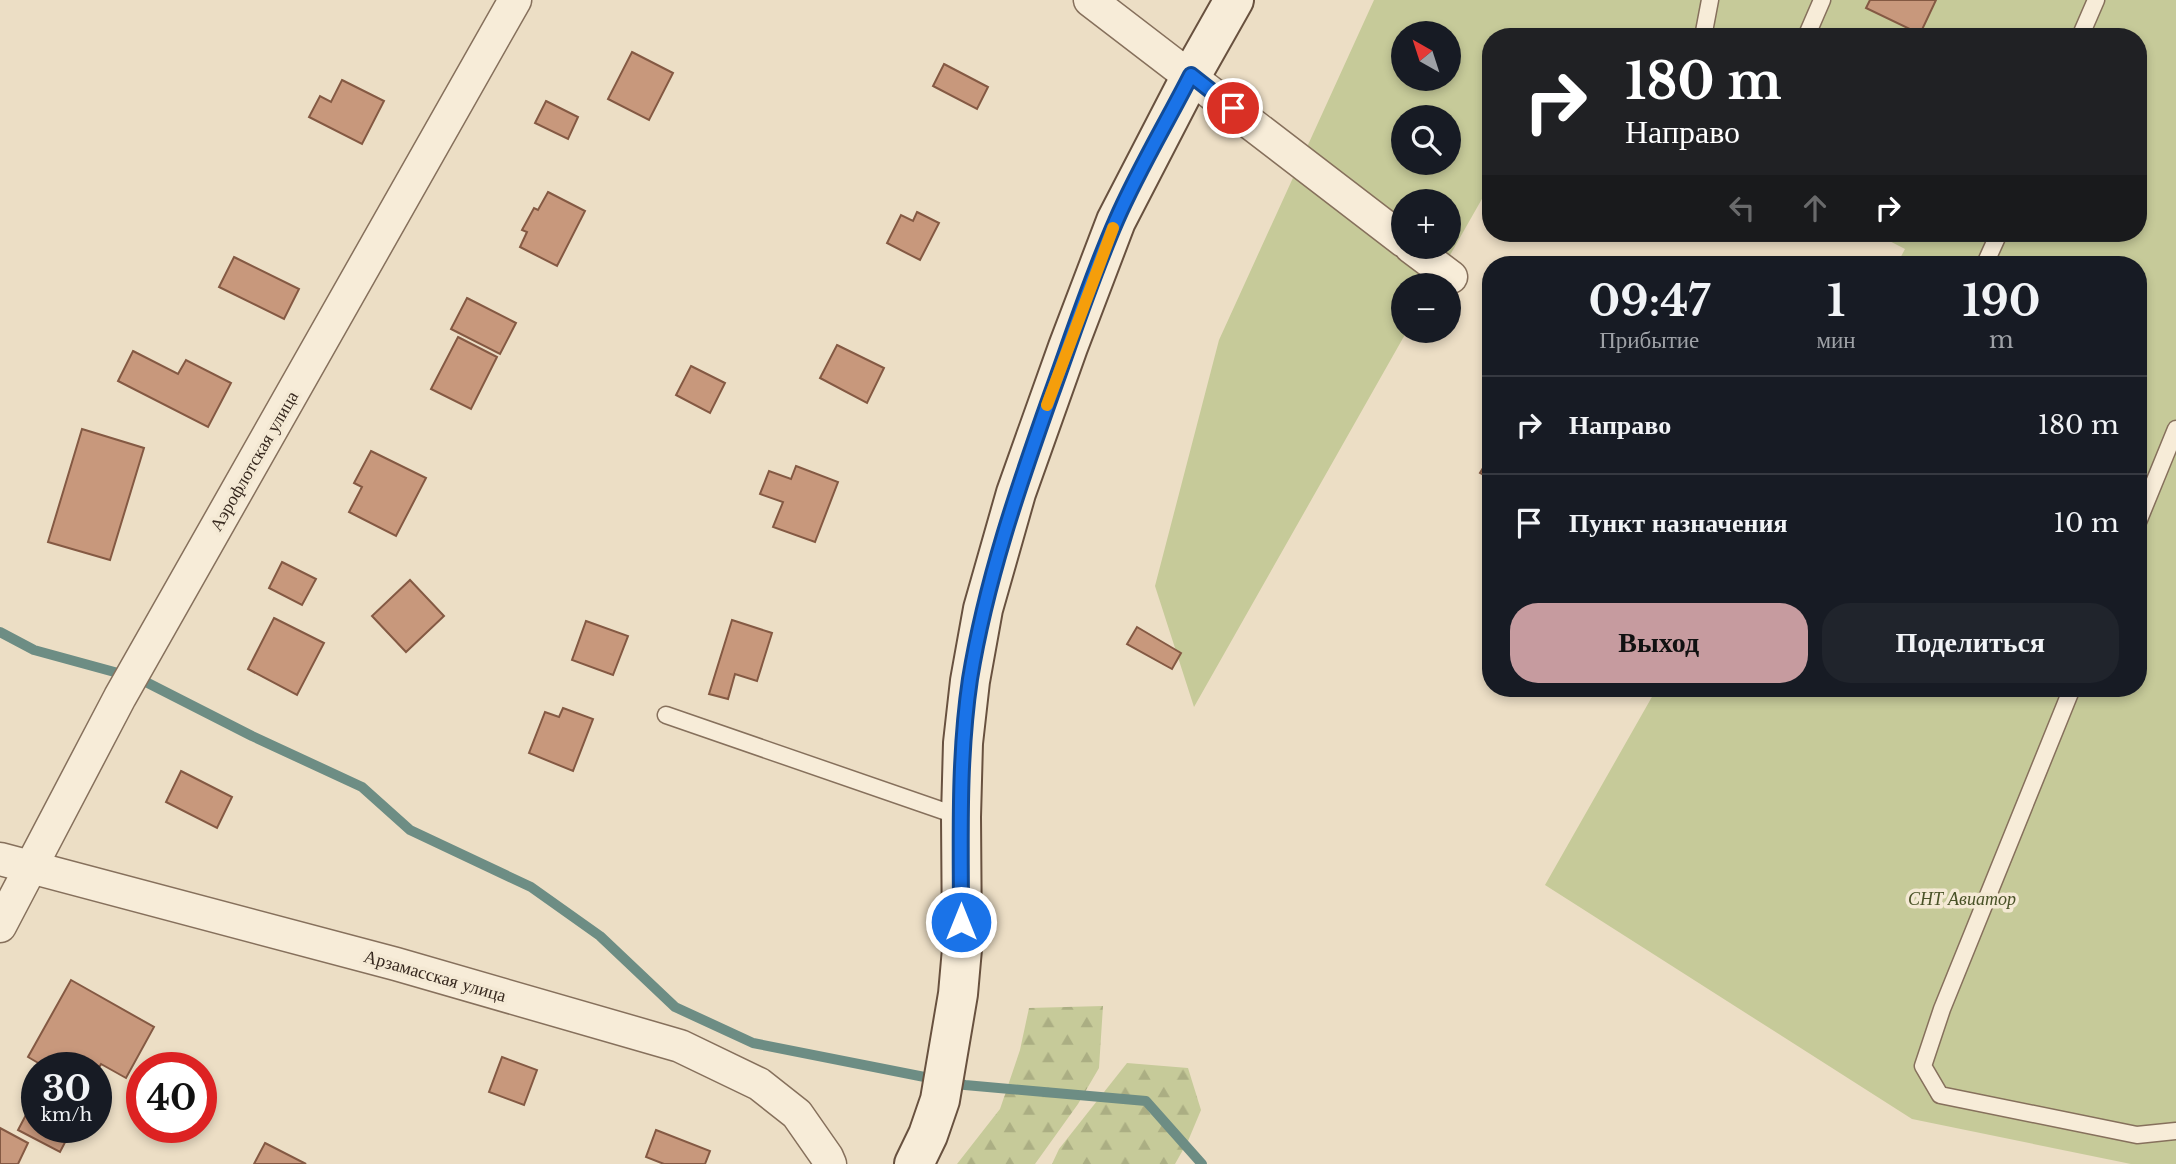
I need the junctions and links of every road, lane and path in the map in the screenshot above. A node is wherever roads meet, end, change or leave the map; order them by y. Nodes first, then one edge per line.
1 (515, 0) edge
2 (1090, 0) edge
3 (1234, 0) edge
4 (1710, 0) edge
5 (1822, 0) edge
6 (2096, 0) edge
7 (1705, 28) edge
8 (1810, 28) edge
9 (2084, 28) edge
10 (1191, 75) junction
11 (1391, 231) edge
12 (1427, 259) edge
13 (1446, 273) edge
14 (2176, 429) edge
15 (2147, 500) edge
16 (2068, 697) edge
17 (666, 715) dead end
18 (961, 817) junction
19 (0, 859) edge
20 (30, 868) junction
21 (0, 926) edge
22 (2176, 1131) edge
23 (830, 1164) edge
24 (914, 1164) edge

1 - 20 street, Аэрофлотская улица
2 - 10 street
3 - 10 street
4 - 7 lane
5 - 8 lane
6 - 9 lane
10 - 11 street
10 - 18 street
12 - 13 street
14 - 15 lane
16 - 22 lane
17 - 18 lane
18 - 24 street
19 - 20 street, Арзамасская улица
20 - 21 street, Аэрофлотская улица
20 - 23 street, Арзамасская улица

